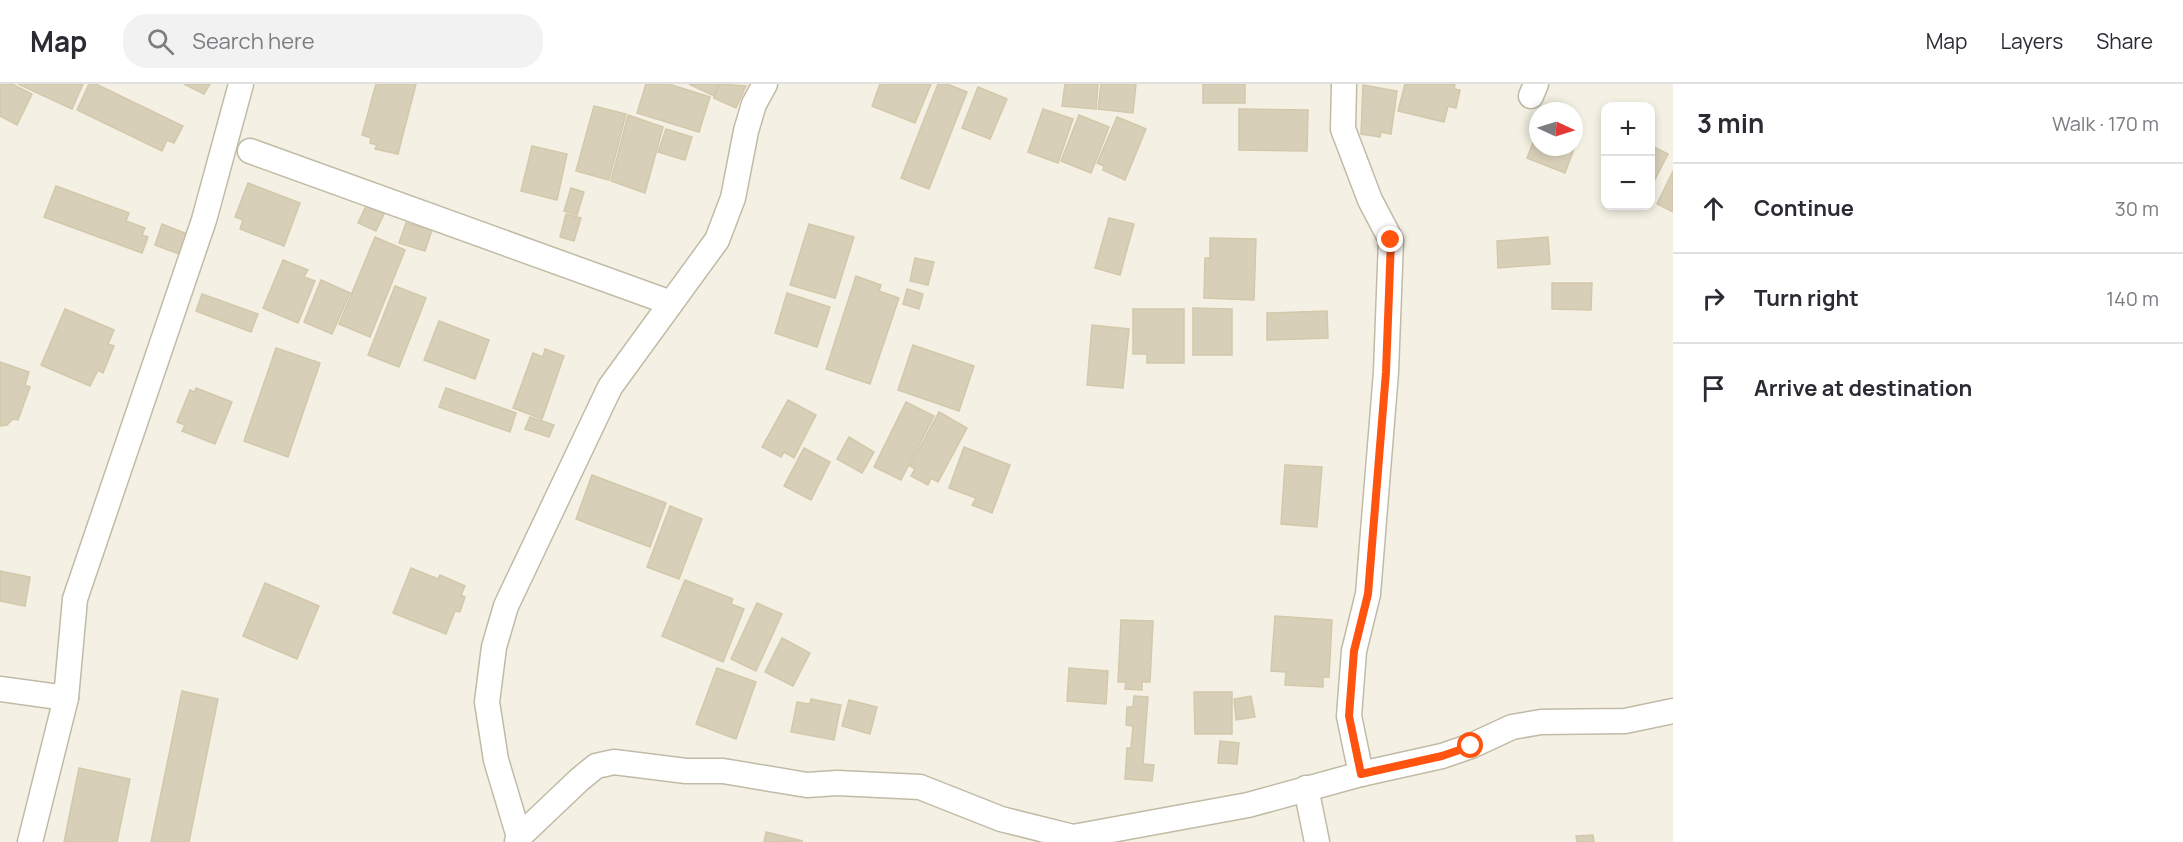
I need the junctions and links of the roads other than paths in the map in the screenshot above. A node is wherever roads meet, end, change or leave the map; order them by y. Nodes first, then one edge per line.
1 (241, 84) edge
2 (765, 84) edge
3 (1344, 84) edge
4 (250, 150) dead end
5 (671, 303) junction
6 (0, 689) edge
7 (66, 698) junction
8 (1673, 711) edge
9 (1361, 774) junction
10 (1306, 788) junction
11 (518, 839) edge
12 (1072, 839) edge
13 (30, 842) edge
14 (1317, 842) edge

1 - 7 street
2 - 5 street
3 - 9 street
4 - 5 street
5 - 11 street
6 - 7 street
7 - 13 street
8 - 9 street
9 - 10 street
10 - 12 street
10 - 14 street
11 - 12 street

